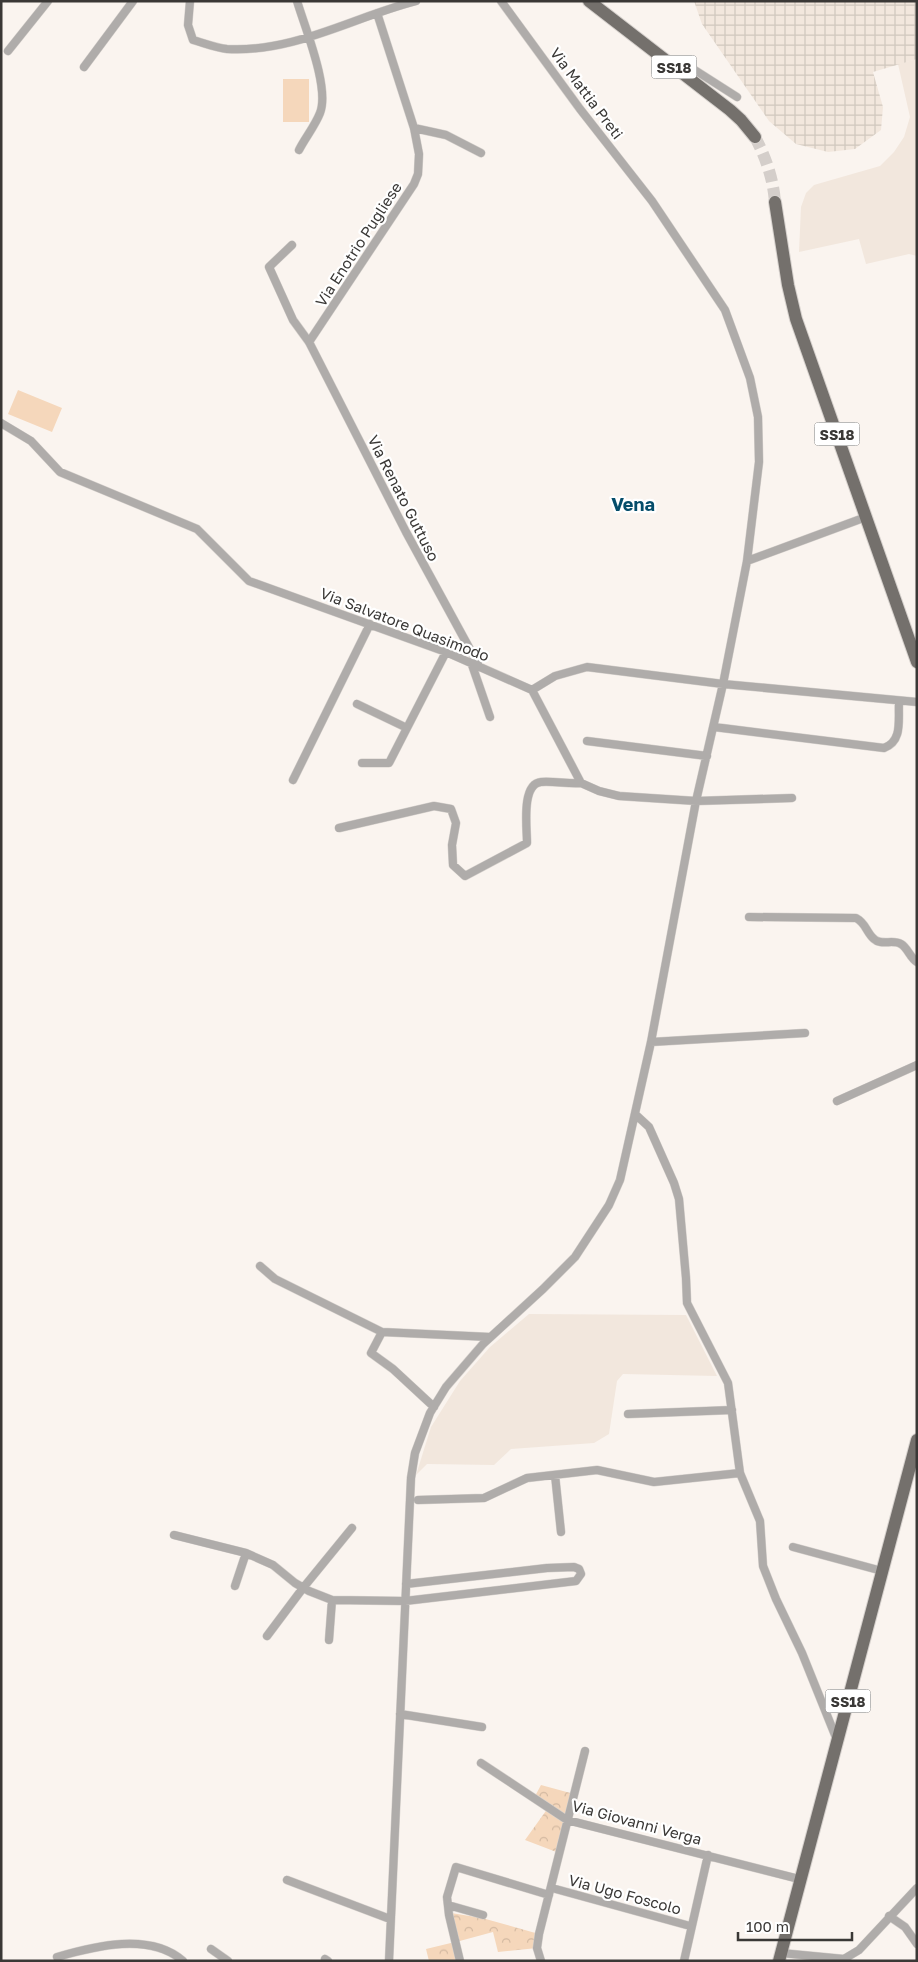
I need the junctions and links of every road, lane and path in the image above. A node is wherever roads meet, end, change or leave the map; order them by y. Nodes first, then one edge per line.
1 (48, 1) edge
2 (133, 1) edge
3 (190, 1) edge
4 (297, 1) edge
5 (416, 1) edge
6 (501, 1) edge
7 (590, 1) edge
8 (377, 13) junction
9 (308, 38) junction
10 (8, 51) dead end
11 (668, 62) junction
12 (84, 67) dead end
13 (738, 98) dead end
14 (414, 128) junction
15 (755, 137) tunnel mouth
16 (298, 150) dead end
17 (481, 153) dead end
18 (775, 202) tunnel mouth
19 (292, 245) dead end
20 (309, 342) junction
21 (1, 423) edge
22 (866, 517) junction
23 (747, 561) junction
24 (370, 624) junction
25 (446, 652) junction
26 (917, 662) edge
27 (474, 663) junction
28 (723, 684) junction
29 (532, 690) junction
30 (899, 702) junction
31 (917, 702) edge
32 (357, 704) dead end
33 (490, 717) dead end
34 (714, 727) junction
35 (407, 728) junction
36 (586, 741) dead end
37 (707, 756) junction
38 (362, 763) dead end
39 (293, 780) dead end
40 (581, 783) junction
41 (792, 798) dead end
42 (696, 801) junction
43 (339, 828) dead end
44 (749, 917) dead end
45 (917, 962) edge
46 (805, 1033) dead end
47 (651, 1042) junction
48 (917, 1065) edge
49 (837, 1101) dead end
50 (635, 1114) junction
51 (260, 1266) dead end
52 (382, 1332) junction
53 (490, 1337) junction
54 (434, 1407) junction
55 (732, 1410) junction
56 (628, 1414) dead end
57 (917, 1440) edge
58 (740, 1473) junction
59 (555, 1475) junction
60 (418, 1500) dead end
61 (352, 1528) dead end
62 (561, 1532) dead end
63 (174, 1535) dead end
64 (793, 1546) dead end
65 (246, 1553) junction
66 (882, 1571) junction
67 (406, 1584) junction
68 (234, 1586) dead end
69 (303, 1588) junction
70 (332, 1600) junction
71 (405, 1601) junction
72 (267, 1636) dead end
73 (329, 1640) dead end
74 (400, 1714) junction
75 (482, 1727) dead end
76 (838, 1742) junction
77 (585, 1751) dead end
78 (480, 1763) dead end
79 (567, 1820) junction
80 (708, 1855) junction
81 (799, 1879) junction
82 (287, 1880) dead end
83 (917, 1888) edge
84 (550, 1892) junction
85 (448, 1905) junction
86 (483, 1915) dead end
87 (889, 1916) junction
88 (390, 1919) junction
89 (690, 1926) junction
90 (917, 1944) edge
91 (211, 1949) dead end
92 (57, 1957) dead end
93 (780, 1957) edge
94 (183, 1961) edge
95 (228, 1961) edge
96 (389, 1961) edge
97 (460, 1961) edge
98 (541, 1961) edge
99 (684, 1961) edge

1 - 10 street
2 - 12 street
3 - 9 street
4 - 9 street
5 - 8 street
6 - 23 street, Via Mattia Preti
7 - 11 main road, SS18
8 - 9 street
8 - 14 street, Via Enotrio Pugliese
9 - 16 street
11 - 13 street
11 - 15 main road, SS18
14 - 17 street
14 - 20 street, Via Enotrio Pugliese
18 - 22 main road, SS18
19 - 20 street, Via Renato Guttuso
20 - 27 street, Via Renato Guttuso
21 - 24 street, Via Salvatore Quasimodo
22 - 23 street
22 - 26 main road, SS18
23 - 28 street, Via Mattia Preti
24 - 25 street, Via Salvatore Quasimodo
24 - 39 street
25 - 27 street, Via Salvatore Quasimodo
25 - 35 street
27 - 29 street, Via Salvatore Quasimodo
27 - 33 street, Via Renato Guttuso
28 - 29 street
28 - 30 street
28 - 34 street, Via Mattia Preti
29 - 40 street
30 - 31 street
30 - 34 street
32 - 35 street
34 - 37 street, Via Mattia Preti
35 - 38 street
36 - 37 street
37 - 42 street, Via Mattia Preti
40 - 42 street
40 - 43 street
41 - 42 street
42 - 47 street, Via Mattia Preti
44 - 45 street
46 - 47 street
47 - 50 street, Via Mattia Preti
48 - 49 street
50 - 53 street, Via Mattia Preti
50 - 55 street
51 - 52 street
52 - 53 street
52 - 54 street
53 - 54 street, Via Mattia Preti
54 - 67 street, Via Mattia Preti
55 - 56 street
55 - 58 street
57 - 66 main road, SS18
58 - 59 street
58 - 76 street
59 - 60 street
59 - 62 street
61 - 69 street
63 - 65 street
64 - 66 street
65 - 68 street
65 - 69 street
66 - 76 main road, SS18
67 - 71 street, Via Mattia Preti
67 - 71 street
69 - 70 street
69 - 72 street
70 - 71 street
70 - 73 street
71 - 74 street, Via Mattia Preti
74 - 75 street
74 - 88 street, Via Mattia Preti
76 - 81 main road, SS18
77 - 79 street
78 - 79 street, Via Giovanni Verga
79 - 80 street, Via Giovanni Verga
79 - 84 street
80 - 81 street, Via Giovanni Verga
80 - 89 street
81 - 93 main road, SS18
82 - 88 street
83 - 87 street
84 - 85 street, Via Ugo Foscolo
84 - 89 street, Via Ugo Foscolo
84 - 98 street
85 - 86 street
85 - 97 street
87 - 90 street
87 - 93 street
88 - 96 street, Via Mattia Preti
89 - 99 street
91 - 95 street
92 - 94 street

